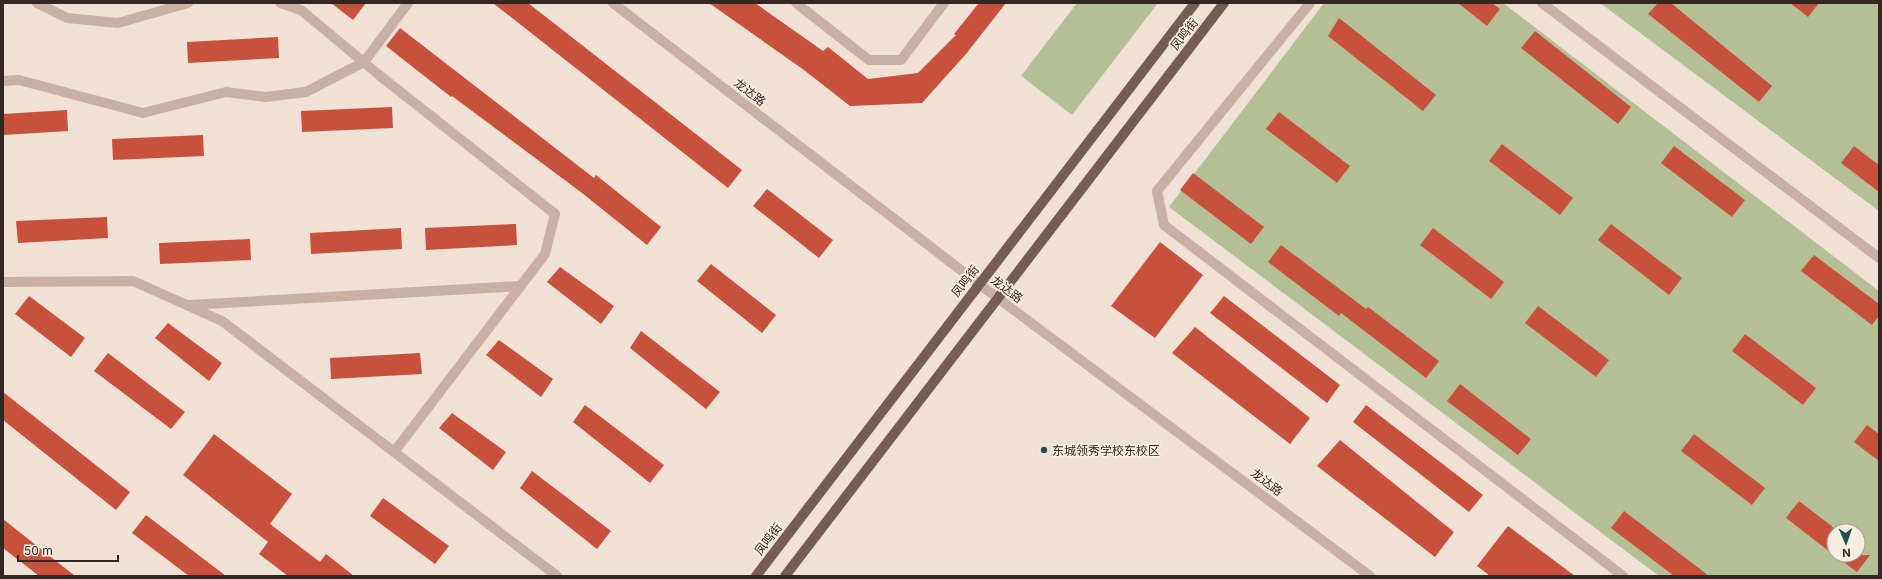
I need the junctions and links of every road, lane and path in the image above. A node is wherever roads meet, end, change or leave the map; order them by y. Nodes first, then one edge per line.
1 (37, 3) edge
2 (188, 3) edge
3 (280, 3) edge
4 (408, 3) edge
5 (613, 3) edge
6 (796, 3) edge
7 (944, 3) edge
8 (1196, 3) edge
9 (1224, 3) edge
10 (1310, 3) edge
11 (1542, 3) edge
12 (364, 62) junction
13 (3, 80) edge
14 (1879, 258) edge
15 (3, 282) edge
16 (979, 284) junction
17 (520, 286) junction
18 (997, 298) junction
19 (186, 305) junction
20 (394, 452) junction
21 (557, 576) edge
22 (756, 576) edge
23 (785, 576) edge
24 (1370, 576) edge
25 (1623, 576) edge

1 - 2 street
3 - 12 street
4 - 12 street
5 - 16 street, 龙达路
6 - 7 street
8 - 16 main road, 凤鸣街
9 - 18 main road, 凤鸣街
10 - 25 street
11 - 14 street
12 - 13 street
12 - 17 street
15 - 19 street
16 - 18 street, 龙达路
16 - 22 main road, 凤鸣街
17 - 19 street
17 - 20 street
18 - 23 main road, 凤鸣街
18 - 24 street, 龙达路
19 - 20 street
20 - 21 street

